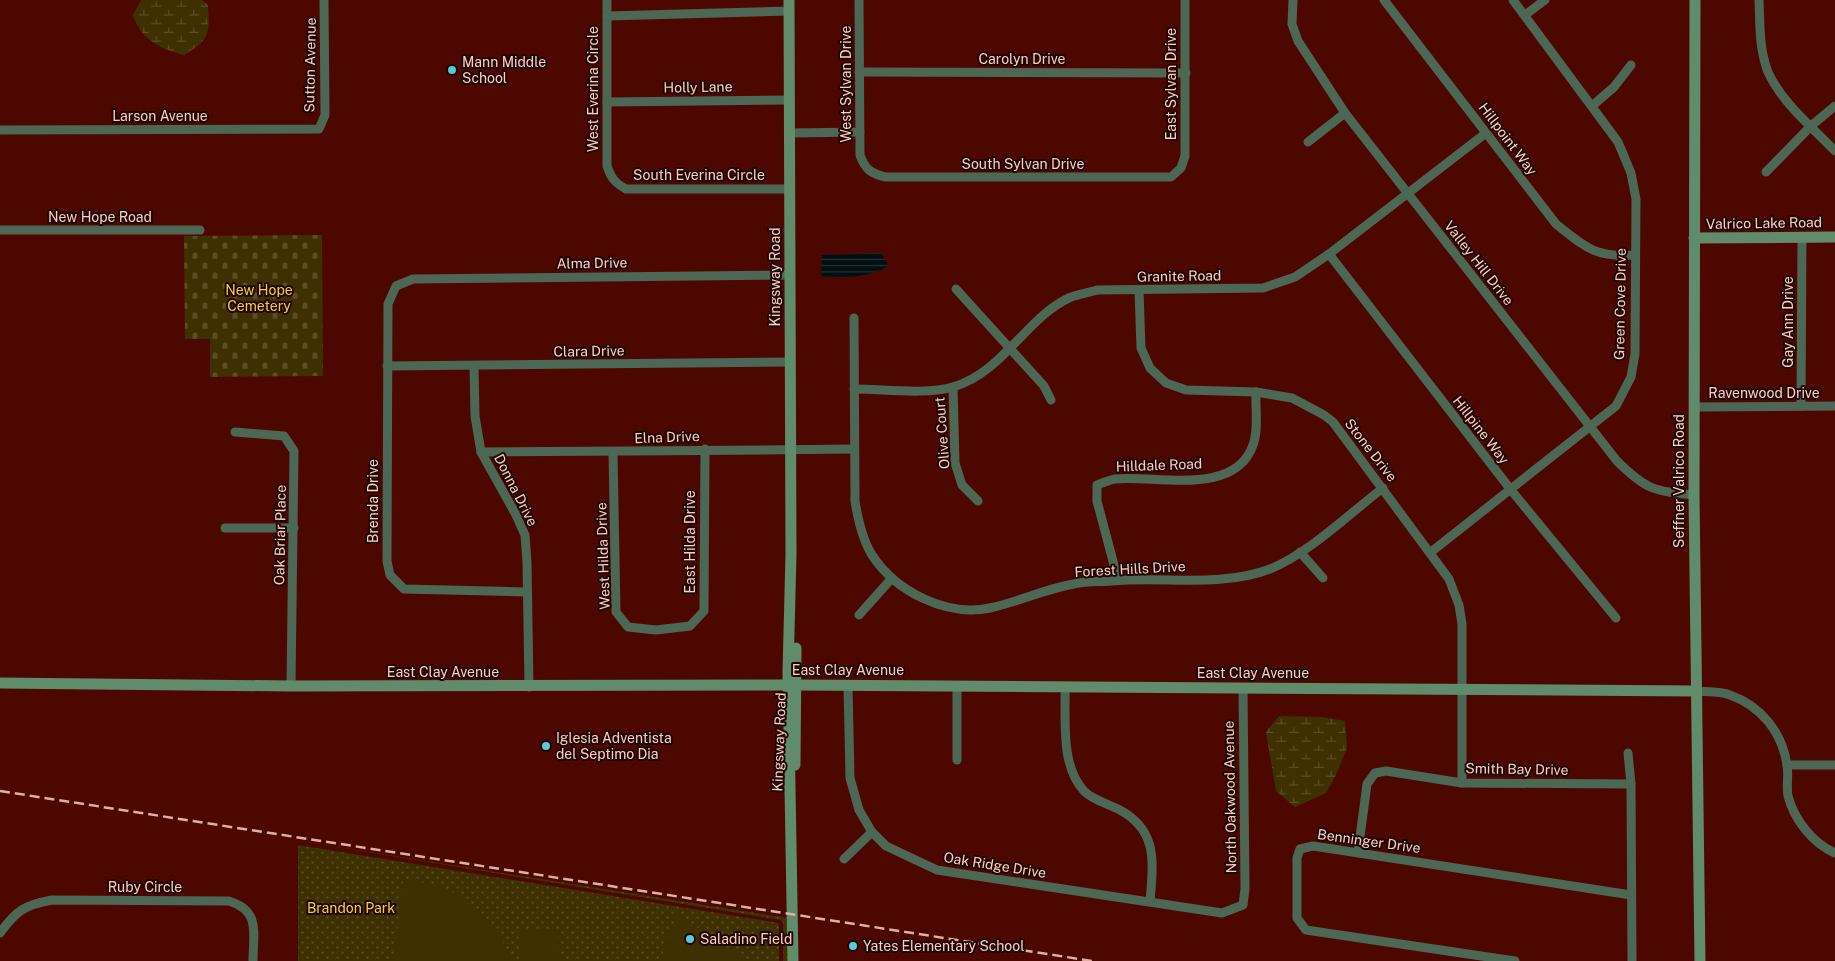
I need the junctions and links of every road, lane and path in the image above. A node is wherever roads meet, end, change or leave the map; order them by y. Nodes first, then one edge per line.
1 (324, 0) edge
2 (607, 0) edge
3 (859, 0) edge
4 (1185, 0) edge
5 (1293, 0) edge
6 (1384, 0) edge
7 (1513, 0) edge
8 (1545, 0) edge
9 (1695, 0) edge
10 (1760, 0) edge
11 (789, 6) edge
12 (607, 16) junction
13 (1525, 16) junction
14 (1630, 65) dead end
15 (859, 72) junction
16 (1186, 72) junction
17 (790, 100) junction
18 (607, 102) junction
19 (1592, 106) junction
20 (1835, 106) edge
21 (1345, 113) junction
22 (1811, 126) junction
23 (319, 129) joint
24 (0, 130) edge
25 (860, 132) junction
26 (1486, 132) junction
27 (790, 133) junction
28 (1308, 142) dead end
29 (1835, 151) edge
30 (864, 166) joint
31 (1181, 168) joint
32 (1766, 172) dead end
33 (611, 178) joint
34 (790, 189) junction
35 (1406, 193) junction
36 (0, 230) edge
37 (200, 230) dead end
38 (1802, 237) junction
39 (1835, 237) edge
40 (1694, 238) junction
41 (1329, 254) junction
42 (1636, 255) junction
43 (790, 275) junction
44 (396, 286) joint
45 (956, 289) dead end
46 (1139, 290) junction
47 (854, 318) dead end
48 (1010, 349) junction
49 (791, 362) junction
50 (388, 366) junction
51 (474, 366) junction
52 (953, 387) junction
53 (854, 389) junction
54 (1256, 392) junction
55 (1051, 400) dead end
56 (1801, 406) junction
57 (1835, 406) edge
58 (1694, 407) junction
59 (1592, 426) junction
60 (235, 432) dead end
61 (705, 449) junction
62 (791, 449) junction
63 (854, 449) junction
64 (481, 452) junction
65 (613, 452) junction
66 (1383, 488) junction
67 (1511, 490) junction
68 (1694, 495) junction
69 (978, 501) dead end
70 (225, 528) dead end
71 (294, 528) junction
72 (1300, 552) junction
73 (1431, 552) junction
74 (892, 578) junction
75 (1323, 578) dead end
76 (1118, 580) junction
77 (527, 592) junction
78 (859, 615) dead end
79 (1616, 618) dead end
80 (656, 630) joint
81 (0, 683) edge
82 (792, 685) junction
83 (848, 685) junction
84 (291, 686) junction
85 (958, 686) junction
86 (529, 687) junction
87 (1065, 687) junction
88 (1243, 688) junction
89 (1463, 690) junction
90 (1695, 691) junction
91 (1628, 753) dead end
92 (958, 760) dead end
93 (1787, 765) junction
94 (1835, 765) edge
95 (1462, 782) junction
96 (1631, 784) junction
97 (872, 832) junction
98 (1358, 852) junction
99 (1835, 854) edge
100 (844, 858) dead end
101 (1631, 895) junction
102 (1150, 902) junction
103 (1243, 905) joint
104 (0, 933) edge
105 (253, 961) edge
106 (793, 961) edge
107 (1515, 961) edge
108 (1632, 961) edge
109 (1700, 961) edge

1 - 23 street, Sutton Avenue
2 - 12 street, West Everina Circle
3 - 15 street, West Sylvan Drive
4 - 16 street, East Sylvan Drive
5 - 21 street, Valley Hill Drive
6 - 26 street, Hillpoint Way
7 - 13 street, Green Cove Drive
8 - 13 street
9 - 40 street, Seffner Valrico Road
10 - 22 street
11 - 12 street
11 - 17 street, Kingsway Road
12 - 18 street, West Everina Circle
13 - 19 street, Green Cove Drive
14 - 19 street
15 - 16 street, Carolyn Drive
15 - 25 street, West Sylvan Drive
16 - 31 street, East Sylvan Drive
17 - 18 street, Holly Lane
17 - 27 street, Kingsway Road
18 - 33 street, West Everina Circle
19 - 42 street, Green Cove Drive
20 - 22 street
21 - 28 street
21 - 35 street, Valley Hill Drive
22 - 29 street
22 - 32 street
23 - 24 street, Larson Avenue
25 - 27 street
25 - 30 street, West Sylvan Drive
26 - 35 street, Granite Road
26 - 42 street, Hillpoint Way
27 - 34 street, Kingsway Road
30 - 31 street, South Sylvan Drive
33 - 34 street, South Everina Circle
34 - 43 street, Kingsway Road
35 - 41 street, Granite Road
35 - 59 street, Valley Hill Drive
36 - 37 street, New Hope Road
38 - 39 street, Valrico Lake Road
38 - 40 street, Valrico Lake Road
38 - 56 street, Gay Ann Drive
40 - 58 street, Seffner Valrico Road
41 - 46 street, Granite Road
41 - 67 street, Hillpine Way
42 - 59 street, Green Cove Drive
43 - 44 street, Alma Drive
43 - 49 street, Kingsway Road
44 - 50 street, Brenda Drive
45 - 48 street
46 - 48 street, Granite Road
46 - 54 street, Stone Drive
47 - 53 street, Forest Hills Drive
48 - 52 street, Granite Road
48 - 55 street
49 - 51 street, Clara Drive
49 - 62 street, Kingsway Road
50 - 51 street, Clara Drive
50 - 77 street, Brenda Drive
51 - 64 street, Donna Drive
52 - 53 street, Granite Road
52 - 69 street, Olive Court
53 - 63 street, Forest Hills Drive
54 - 66 street, Stone Drive
54 - 76 street, Hilldale Road
56 - 57 street, Ravenwood Drive
56 - 58 street, Ravenwood Drive
58 - 68 street, Seffner Valrico Road
59 - 67 street, Green Cove Drive
59 - 68 street, Valley Hill Drive
60 - 71 street, Oak Briar Place
61 - 62 street, Elna Drive
61 - 65 street, Elna Drive
61 - 80 street, East Hilda Drive
62 - 63 street, Elna Drive
62 - 82 street, Kingsway Road
63 - 74 street, Forest Hills Drive
64 - 65 street, Elna Drive
64 - 77 street, Donna Drive
65 - 80 street, West Hilda Drive
66 - 72 street, Forest Hills Drive
66 - 73 street, Stone Drive
67 - 73 street, Green Cove Drive
67 - 79 street, Hillpine Way
68 - 90 street, Seffner Valrico Road
70 - 71 street
71 - 84 street, Oak Briar Place
72 - 75 street
72 - 76 street, Forest Hills Drive
73 - 89 street, Stone Drive
74 - 76 street, Forest Hills Drive
74 - 78 street
77 - 86 street, Donna Drive
81 - 84 street, East Clay Avenue
82 - 83 street, East Clay Avenue
82 - 86 street, East Clay Avenue
82 - 106 street, Kingsway Road
83 - 85 street, East Clay Avenue
83 - 97 street, Oak Ridge Drive
84 - 86 street, East Clay Avenue
85 - 87 street, East Clay Avenue
85 - 92 street
87 - 88 street, East Clay Avenue
87 - 102 street
88 - 89 street, East Clay Avenue
88 - 103 street, North Oakwood Avenue
89 - 90 street, East Clay Avenue
89 - 95 street, Stone Drive
90 - 93 street
90 - 109 street, Seffner Valrico Road
91 - 96 street
93 - 94 street
93 - 99 street
95 - 96 street, Smith Bay Drive
95 - 98 street, Smith Bay Drive
96 - 101 street
97 - 100 street
97 - 102 street, Oak Ridge Drive
98 - 101 street, Benninger Drive
98 - 107 street, Benninger Drive
101 - 108 street
102 - 103 street, Oak Ridge Drive
104 - 105 street, Ruby Circle

